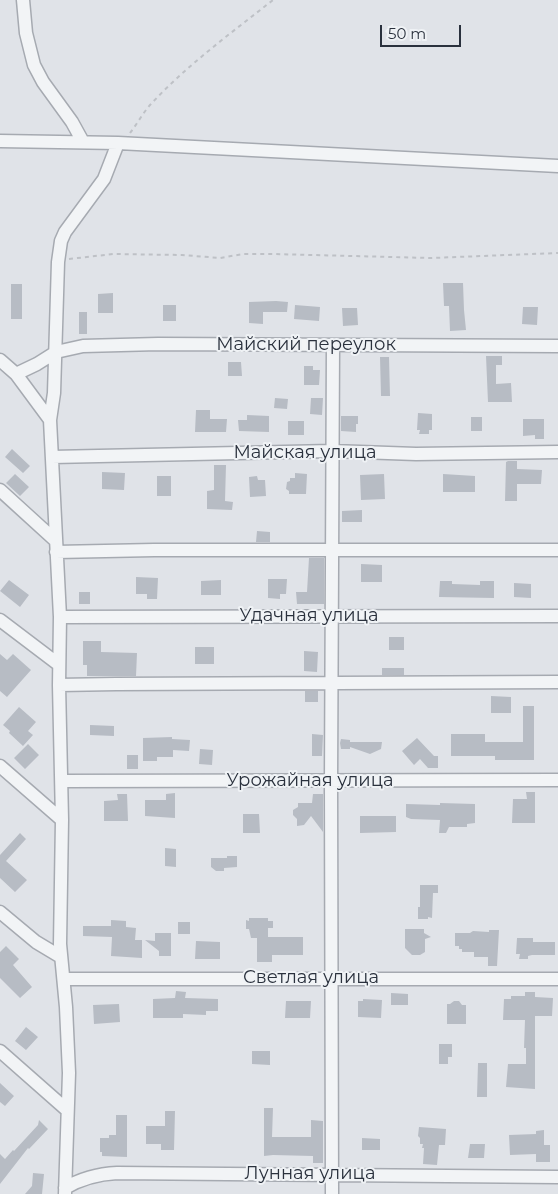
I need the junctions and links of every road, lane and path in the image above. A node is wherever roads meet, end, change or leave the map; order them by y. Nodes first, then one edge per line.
1 (22, 0) edge
2 (273, 0) edge
3 (0, 141) edge
4 (83, 142) junction
5 (121, 143) junction
6 (558, 166) edge
7 (558, 253) edge
8 (58, 262) junction
9 (333, 345) junction
10 (558, 346) edge
11 (56, 352) junction
12 (0, 360) edge
13 (16, 374) junction
14 (50, 420) junction
15 (332, 451) junction
16 (558, 452) edge
17 (52, 457) junction
18 (0, 490) edge
19 (56, 546) junction
20 (332, 550) junction
21 (558, 550) edge
22 (332, 616) junction
23 (558, 616) edge
24 (60, 617) junction
25 (0, 620) edge
26 (58, 664) junction
27 (332, 682) junction
28 (558, 682) edge
29 (59, 686) junction
30 (0, 766) edge
31 (558, 780) edge
32 (62, 781) junction
33 (331, 782) junction
34 (62, 820) junction
35 (0, 912) edge
36 (61, 958) junction
37 (332, 978) junction
38 (64, 979) junction
39 (558, 979) edge
40 (0, 1051) edge
41 (67, 1110) junction
42 (331, 1174) junction
43 (558, 1177) edge
44 (65, 1191) edge
45 (332, 1194) edge

1 - 4 street
2 - 5 path
3 - 4 street
4 - 5 street
5 - 6 street
5 - 8 street
7 - 8 path
8 - 11 street
9 - 10 street, Майский переулок
9 - 11 street, Майский переулок
9 - 15 street
11 - 13 street, Майский переулок
11 - 14 street
12 - 13 street
13 - 14 street
14 - 17 street
15 - 16 street, Майская улица
15 - 17 street, Майская улица
15 - 20 street
17 - 19 street
18 - 19 street
19 - 20 street
19 - 24 street
20 - 21 street
20 - 22 street
22 - 23 street, Удачная улица
22 - 24 street, Удачная улица
22 - 27 street
24 - 26 street
25 - 26 street
26 - 29 street
27 - 28 street
27 - 29 street
27 - 33 street
29 - 32 street
30 - 34 street
31 - 33 street, Урожайная улица
32 - 33 street, Урожайная улица
32 - 34 street
33 - 37 street
34 - 36 street
35 - 36 street
36 - 38 street
37 - 38 street, Светлая улица
37 - 39 street, Светлая улица
37 - 42 street
38 - 41 street
40 - 41 street
41 - 44 street
42 - 43 street, Лунная улица
42 - 44 street, Лунная улица
42 - 45 street

